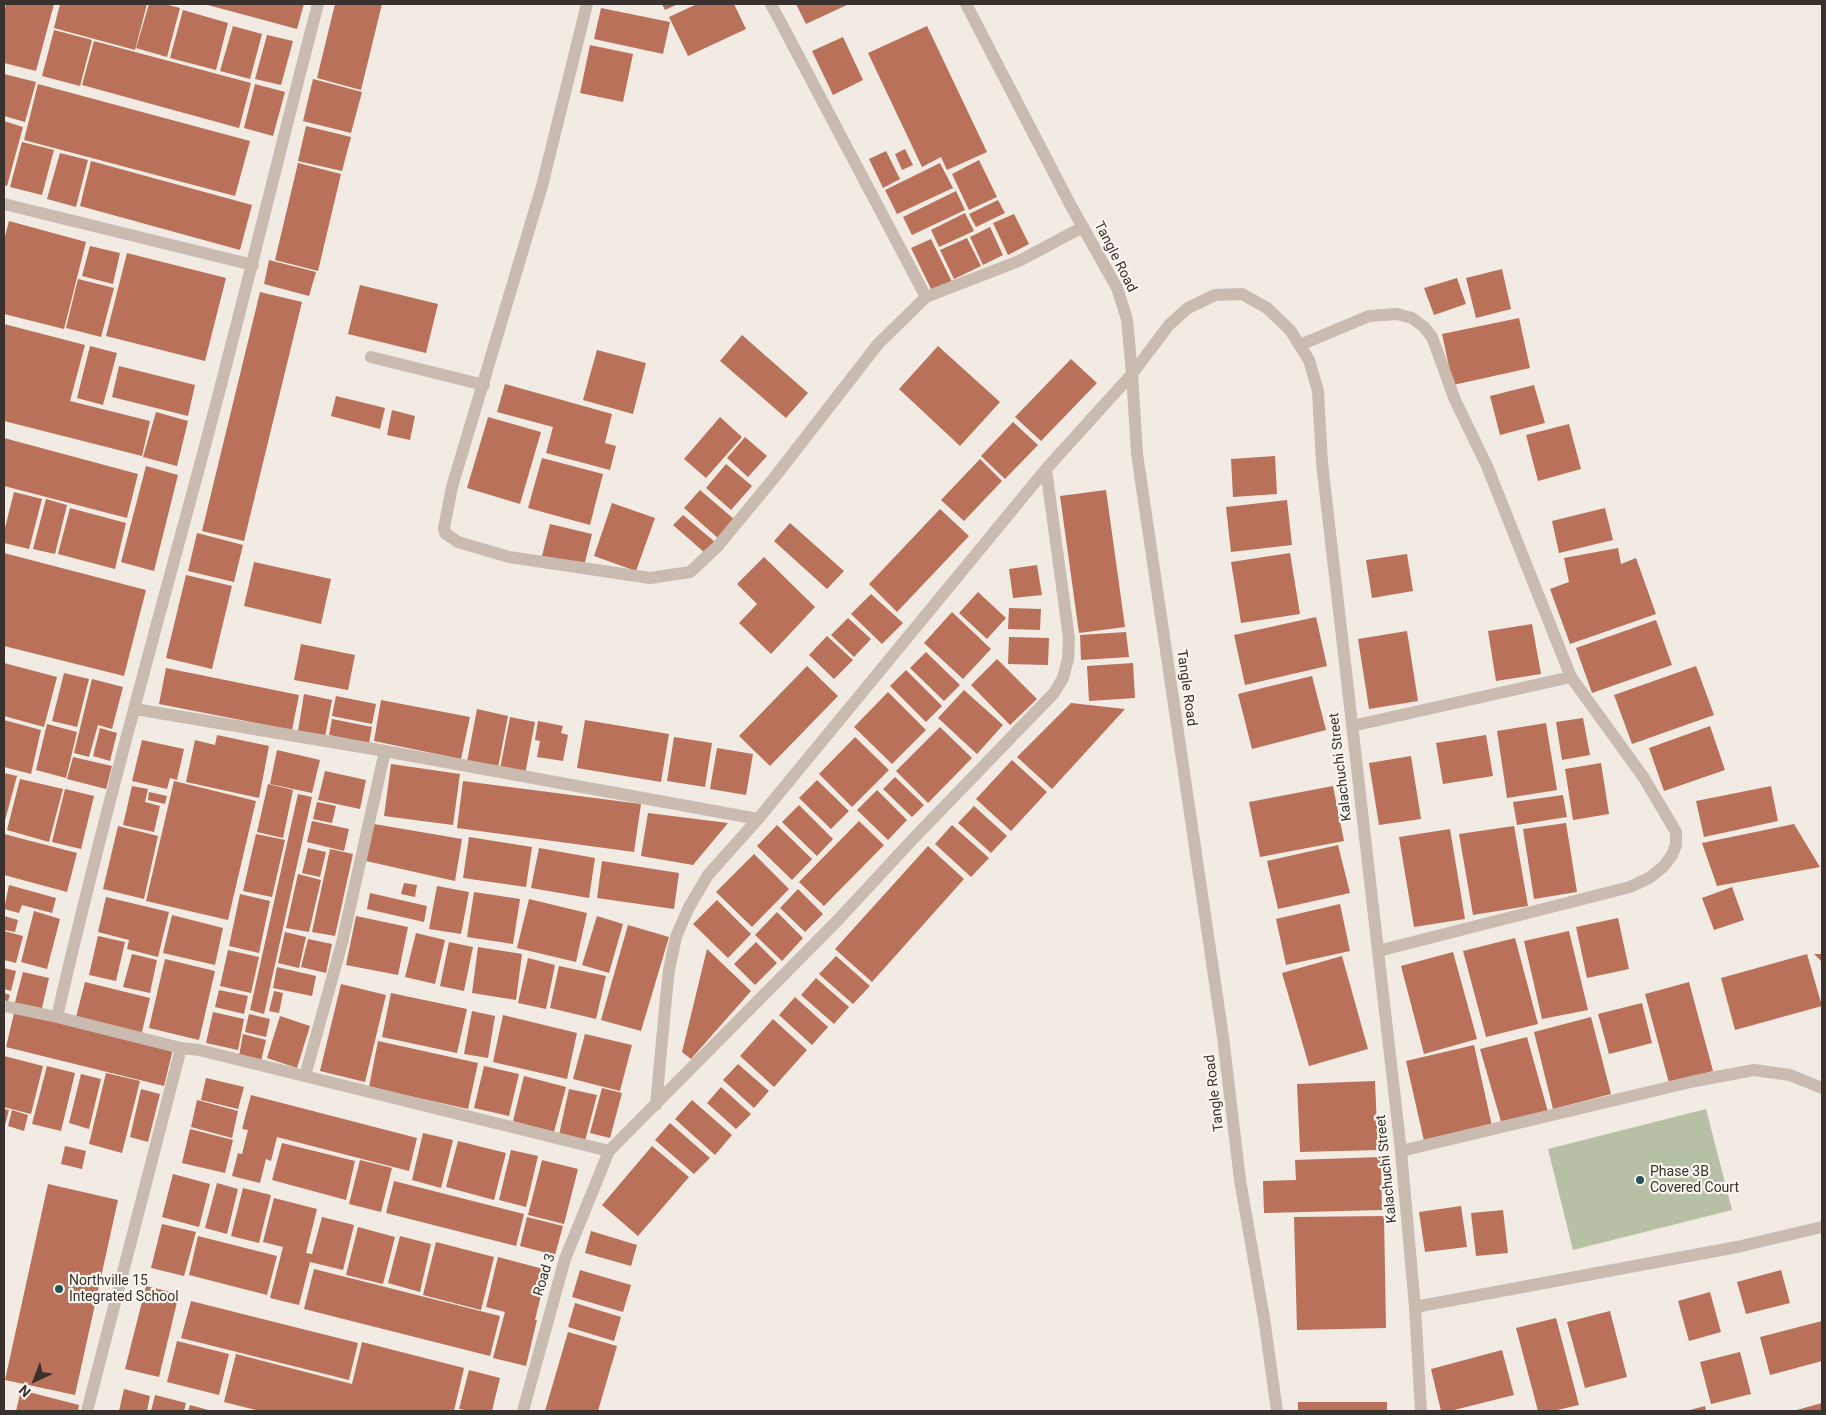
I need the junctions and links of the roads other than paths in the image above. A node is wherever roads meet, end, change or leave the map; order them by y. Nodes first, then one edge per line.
1 (318, 4) edge
2 (587, 4) edge
3 (771, 4) edge
4 (966, 4) edge
5 (4, 204) edge
6 (1083, 227) junction
7 (253, 265) junction
8 (926, 297) junction
9 (1300, 345) junction
10 (371, 357) dead end
11 (1132, 374) junction
12 (484, 385) junction
13 (1046, 469) junction
14 (1572, 678) junction
15 (135, 709) junction
16 (1352, 726) junction
17 (385, 751) junction
18 (758, 819) junction
19 (1378, 951) junction
20 (4, 1006) edge
21 (57, 1017) junction
22 (182, 1048) junction
23 (306, 1076) junction
24 (1822, 1088) edge
25 (656, 1105) junction
26 (608, 1151) junction
27 (1401, 1151) junction
28 (1822, 1228) edge
29 (1415, 1307) junction
30 (87, 1411) edge
31 (523, 1411) edge
32 (1277, 1411) edge
33 (1422, 1411) edge

1 - 7 street
2 - 12 street
3 - 8 street
4 - 6 street, Tangle Road
5 - 7 street
6 - 8 street
6 - 11 street, Tangle Road
7 - 15 street
8 - 12 street
9 - 11 street, Kalachuchi Street
9 - 14 street
9 - 16 street, Kalachuchi Street
10 - 12 street
11 - 13 street, Kalachuchi Street
11 - 32 street, Tangle Road
13 - 18 street, Kalachuchi Street
13 - 25 street
14 - 16 street
14 - 19 street
15 - 17 street
15 - 21 street
16 - 19 street, Kalachuchi Street
17 - 18 street
17 - 23 street
18 - 25 street, Kalachuchi Street
19 - 27 street, Kalachuchi Street
20 - 21 street
21 - 22 street
22 - 23 street
22 - 30 street
23 - 26 street
24 - 27 street
25 - 26 street
26 - 31 street, Road 3
27 - 29 street, Kalachuchi Street
28 - 29 street
29 - 33 street, Kalachuchi Street

